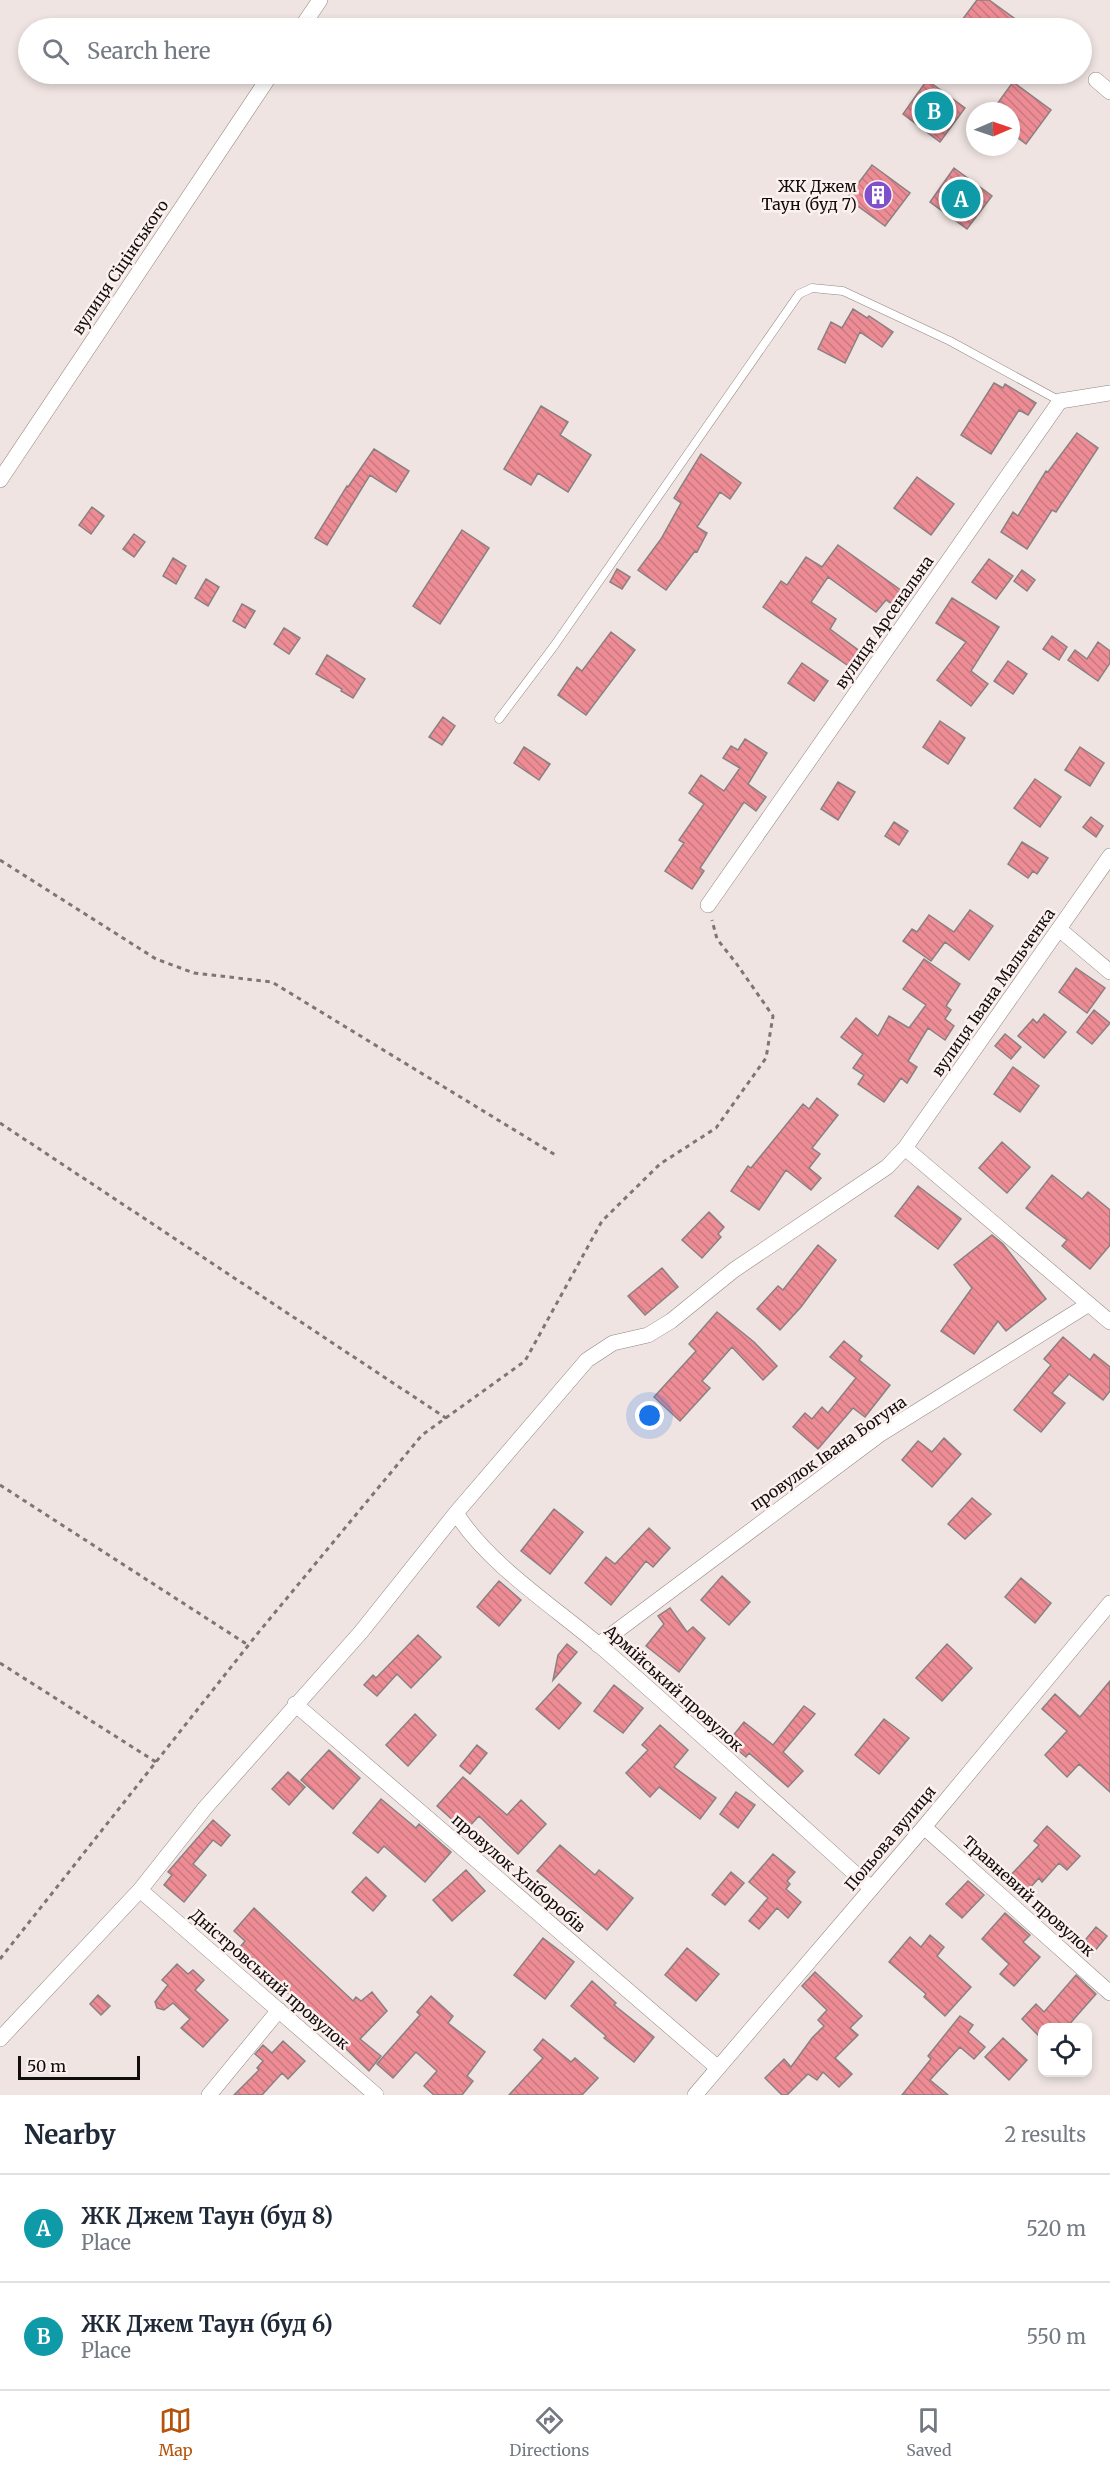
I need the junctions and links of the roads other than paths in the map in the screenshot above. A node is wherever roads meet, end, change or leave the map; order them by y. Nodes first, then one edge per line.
1 (320, 0) edge
2 (308, 18) edge
3 (1096, 80) dead end
4 (264, 84) edge
5 (1110, 92) edge
6 (1110, 393) edge
7 (1060, 401) junction
8 (0, 480) edge
9 (499, 718) dead end
10 (1110, 856) edge
11 (708, 905) road end
12 (1059, 929) junction
13 (1110, 972) edge
14 (905, 1148) junction
15 (1089, 1304) junction
16 (1110, 1322) edge
17 (456, 1513) junction
18 (1110, 1603) edge
19 (598, 1645) junction
20 (295, 1704) junction
21 (924, 1827) junction
22 (871, 1888) junction
23 (140, 1890) junction
24 (1110, 1993) edge
25 (279, 2010) junction
26 (0, 2039) edge
27 (718, 2068) junction
28 (209, 2095) edge
29 (376, 2095) edge
30 (695, 2095) edge

1 - 2 street
3 - 5 street
4 - 8 street, вулиця Сіцінського
6 - 7 street
7 - 9 lane
7 - 11 street, вулиця Арсенальна
10 - 12 street, вулиця Івана Мальченка
12 - 13 street
12 - 14 street, вулиця Івана Мальченка
14 - 15 street
14 - 17 street, вулиця Івана Мальченка
15 - 16 street
15 - 19 street, провулок Івана Богуна
17 - 19 street, Армійський провулок
17 - 20 street, вулиця Івана Мальченка
18 - 21 street, Польова вулиця
19 - 22 street, Армійський провулок
20 - 23 street, вулиця Івана Мальченка
20 - 27 street, провулок Хліборобів
21 - 22 street, Польова вулиця
21 - 24 street, Травневий провулок
22 - 27 street, Польова вулиця
23 - 25 street, Дністровський провулок
23 - 26 street, вулиця Івана Мальченка
25 - 28 street
25 - 29 street, Дністровський провулок
27 - 30 street, Польова вулиця

